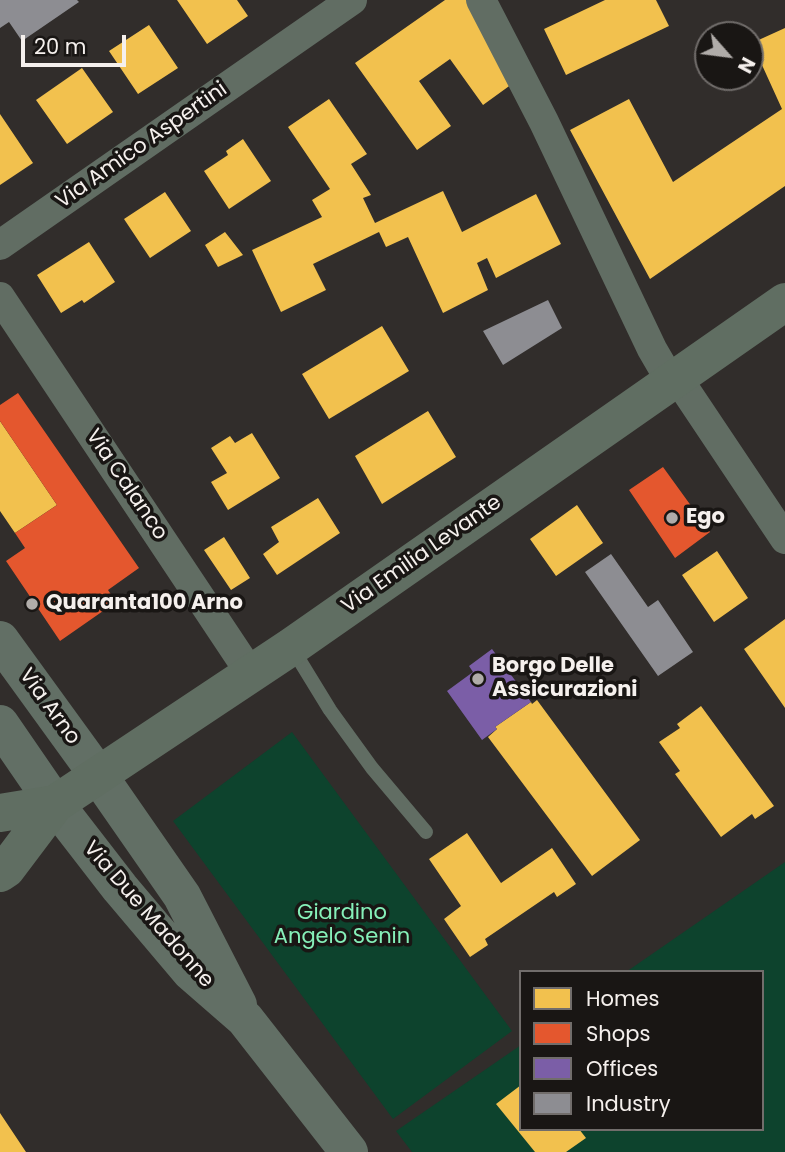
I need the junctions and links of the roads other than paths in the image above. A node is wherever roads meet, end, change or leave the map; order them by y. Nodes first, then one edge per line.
1 (352, 0) edge
2 (481, 0) edge
3 (0, 245) edge
4 (0, 297) edge
5 (785, 302) edge
6 (673, 378) junction
7 (785, 540) edge
8 (0, 640) edge
9 (291, 647) junction
10 (251, 674) junction
11 (0, 724) edge
12 (98, 775) junction
13 (55, 804) junction
14 (0, 813) edge
15 (426, 832) dead end
16 (0, 873) edge
17 (245, 1019) junction
18 (349, 1152) edge

1 - 3 street, Via Amico Aspertini
2 - 6 street
4 - 10 street, Via Calanco
5 - 6 main road, Via Emilia Levante
6 - 7 street
6 - 9 main road, Via Emilia Levante
8 - 12 main road, Via Arno
9 - 10 main road, Via Emilia Levante
9 - 15 lane
10 - 12 main road, Via Emilia Levante
11 - 13 main road
12 - 13 main road, Via Emilia Levante
12 - 17 main road, Via Due Madonne
13 - 14 main road
13 - 16 main road
13 - 17 main road, Via Due Madonne
17 - 18 main road, Via Due Madonne

